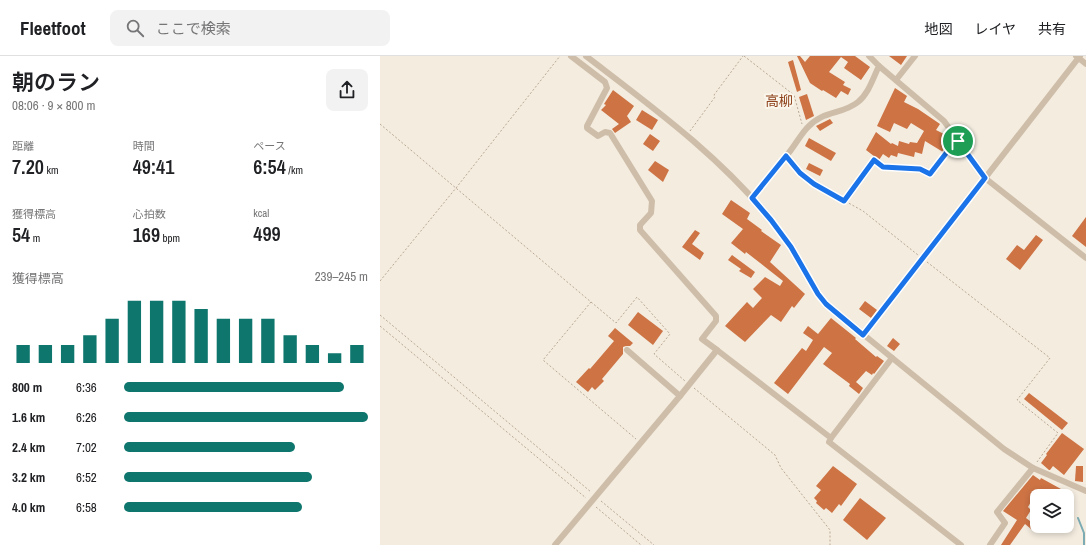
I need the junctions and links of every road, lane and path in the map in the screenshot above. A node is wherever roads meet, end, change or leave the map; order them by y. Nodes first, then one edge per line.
1 (560, 56) edge
2 (571, 56) edge
3 (586, 56) edge
4 (743, 56) edge
5 (869, 56) edge
6 (915, 56) edge
7 (1078, 57) edge
8 (1086, 64) edge
9 (879, 66) junction
10 (896, 80) junction
11 (380, 124) edge
12 (807, 128) junction
13 (687, 136) junction
14 (958, 141) junction
15 (786, 156) junction
16 (985, 178) junction
17 (456, 188) junction
18 (752, 198) junction
19 (844, 201) junction
20 (922, 258) junction
21 (1086, 258) edge
22 (380, 281) edge
23 (591, 302) junction
24 (380, 315) edge
25 (380, 326) edge
26 (863, 335) junction
27 (627, 350) dead end
28 (717, 350) junction
29 (892, 358) junction
30 (689, 384) junction
31 (680, 396) junction
32 (831, 438) junction
33 (641, 443) junction
34 (1033, 468) junction
35 (1086, 491) edge
36 (596, 497) junction
37 (591, 503) junction
38 (555, 545) edge
39 (641, 545) edge
40 (654, 545) edge
41 (830, 545) edge
42 (961, 545) edge
43 (990, 545) edge

1 - 17 path
2 - 28 street
3 - 13 street
4 - 12 path
4 - 13 path
5 - 9 street
6 - 10 street
7 - 8 street
7 - 16 street
9 - 10 street
9 - 12 street
10 - 14 street
11 - 17 path
12 - 15 street
13 - 18 street
14 - 16 street
14 - 19 path
15 - 18 street
15 - 19 path
16 - 20 street
16 - 21 street
17 - 22 path
17 - 23 path
18 - 26 street
19 - 20 path
20 - 26 street
20 - 34 path
23 - 30 path
23 - 33 path
24 - 36 path
25 - 37 path
26 - 29 street
27 - 31 street
28 - 30 street
28 - 32 street
29 - 32 street
29 - 34 street
30 - 31 street
30 - 41 path
31 - 33 street
32 - 42 street
33 - 36 street
34 - 35 street
34 - 43 street
36 - 37 street
36 - 40 path
37 - 38 street
37 - 39 path

